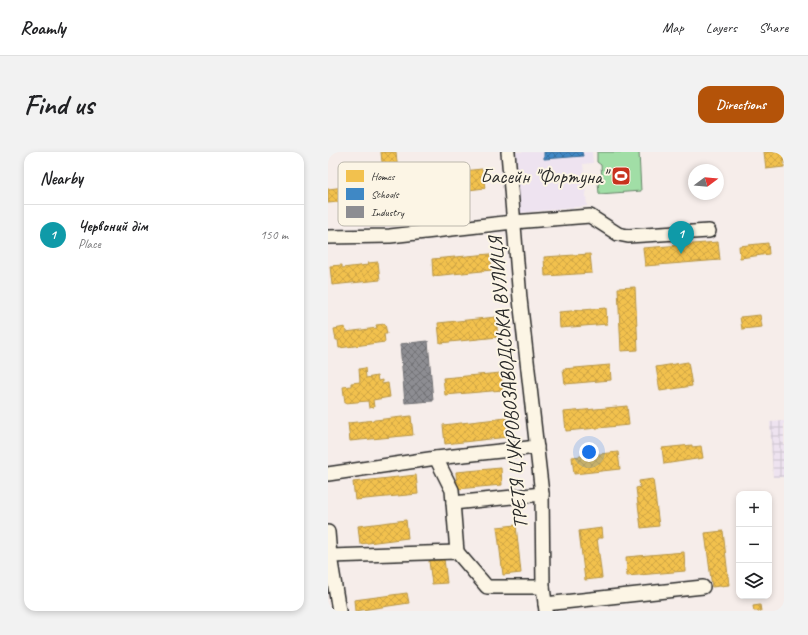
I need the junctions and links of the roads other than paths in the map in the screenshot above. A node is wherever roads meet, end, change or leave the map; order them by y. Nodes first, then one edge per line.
1 (508, 152) edge
2 (513, 222) junction
3 (709, 230) dead end
4 (328, 237) edge
5 (537, 447) junction
6 (436, 458) junction
7 (328, 474) edge
8 (542, 494) junction
9 (453, 503) junction
10 (328, 532) edge
11 (457, 552) junction
12 (330, 556) junction
13 (543, 587) junction
14 (703, 587) dead end
15 (546, 608) edge
16 (339, 611) edge

1 - 2 street, ТРЕТЯ ЦУКРОВОЗАВОДСЬКА ВУЛИЦЯ
2 - 3 street
2 - 4 street
2 - 5 street, ТРЕТЯ ЦУКРОВОЗАВОДСЬКА ВУЛИЦЯ
5 - 6 street
5 - 8 street, ТРЕТЯ ЦУКРОВОЗАВОДСЬКА ВУЛИЦЯ
6 - 7 street
6 - 9 street
8 - 9 street
8 - 13 street, ТРЕТЯ ЦУКРОВОЗАВОДСЬКА ВУЛИЦЯ
9 - 11 street
10 - 12 street
11 - 12 street
11 - 13 street
12 - 16 street
13 - 15 street, ТРЕТЯ ЦУКРОВОЗАВОДСЬКА ВУЛИЦЯ
14 - 15 street

